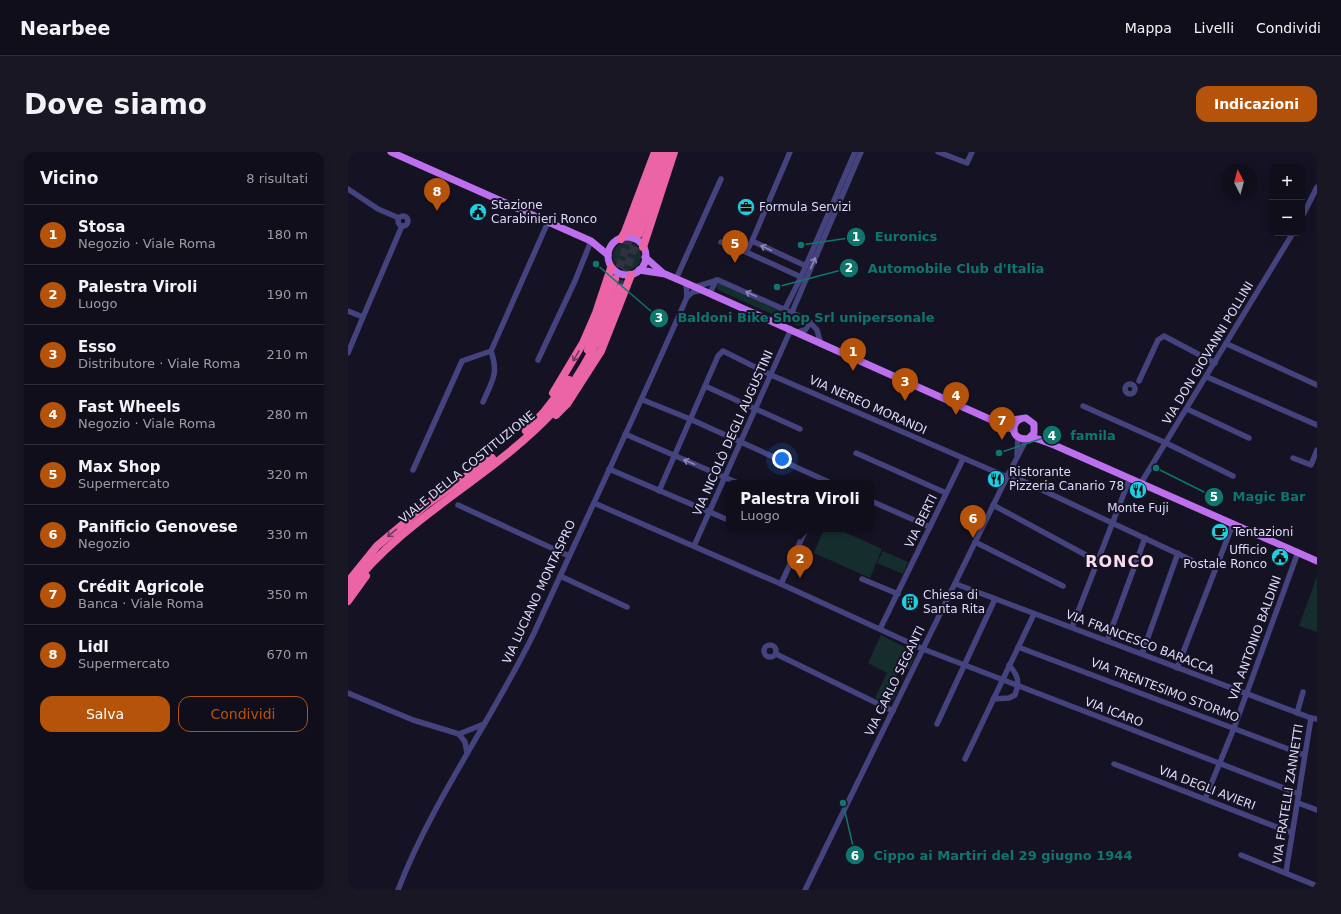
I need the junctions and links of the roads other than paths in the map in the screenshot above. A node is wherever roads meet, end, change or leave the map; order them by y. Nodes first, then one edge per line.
1 (391, 152) edge
2 (655, 152) edge
3 (661, 152) edge
4 (668, 152) edge
5 (674, 152) edge
6 (790, 152) edge
7 (855, 152) edge
8 (861, 152) edge
9 (938, 152) edge
10 (972, 152) edge
11 (721, 179) dead end
12 (1317, 188) edge
13 (348, 189) edge
14 (1317, 200) edge
15 (1306, 210) joint
16 (399, 218) junction
17 (548, 222) junction
18 (402, 226) junction
19 (1291, 236) edge
20 (621, 238) junction
21 (752, 241) junction
22 (592, 242) junction
23 (721, 242) dead end
24 (613, 243) junction
25 (643, 247) junction
26 (746, 252) junction
27 (608, 255) junction
28 (646, 257) junction
29 (806, 266) junction
30 (611, 268) junction
31 (640, 270) junction
32 (665, 274) junction
33 (631, 275) junction
34 (801, 276) junction
35 (676, 278) junction
36 (615, 279) tunnel mouth
37 (716, 280) junction
38 (686, 283) junction
39 (620, 288) tunnel mouth
40 (698, 288) junction
41 (710, 293) junction
42 (688, 298) junction
43 (785, 309) junction
44 (348, 311) edge
45 (792, 312) junction
46 (363, 317) junction
47 (808, 320) junction
48 (795, 331) junction
49 (820, 341) junction
50 (1227, 344) junction
51 (491, 351) junction
52 (348, 353) edge
53 (538, 360) dead end
54 (1215, 363) junction
55 (771, 375) junction
56 (1207, 377) junction
57 (1317, 385) edge
58 (706, 386) junction
59 (1134, 388) dead end
60 (643, 400) junction
61 (483, 402) dead end
62 (1084, 406) dead end
63 (756, 409) junction
64 (1187, 410) junction
65 (989, 418) junction
66 (690, 419) junction
67 (1020, 419) junction
68 (1317, 426) edge
69 (1035, 427) junction
70 (800, 429) dead end
71 (1014, 430) junction
72 (625, 434) junction
73 (525, 436) junction
74 (1024, 438) junction
75 (1249, 438) dead end
76 (741, 441) junction
77 (1166, 443) junction
78 (1054, 445) junction
79 (1317, 450) edge
80 (856, 453) dead end
81 (675, 456) junction
82 (1293, 458) dead end
83 (964, 459) junction
84 (609, 469) junction
85 (412, 470) dead end
86 (1007, 475) junction
87 (1234, 476) dead end
88 (725, 478) junction
89 (730, 480) edge
90 (824, 480) edge
91 (1128, 483) dead end
92 (1141, 483) junction
93 (659, 491) junction
94 (946, 493) junction
95 (874, 501) edge
96 (594, 503) junction
97 (458, 505) dead end
98 (993, 505) junction
99 (710, 512) junction
100 (726, 519) dead end
101 (1112, 523) junction
102 (1233, 524) junction
103 (930, 527) junction
104 (805, 532) edge
105 (1145, 538) junction
106 (975, 542) junction
107 (377, 546) junction
108 (694, 546) junction
109 (388, 547) junction
110 (1298, 552) junction
111 (1178, 553) junction
112 (570, 556) junction
113 (1191, 560) dead end
114 (1097, 561) junction
115 (1317, 561) edge
116 (348, 573) edge
117 (560, 576) junction
118 (862, 579) dead end
119 (348, 582) edge
120 (781, 584) junction
121 (956, 584) junction
122 (1063, 586) dead end
123 (348, 591) edge
124 (898, 594) junction
125 (995, 599) junction
126 (348, 601) edge
127 (627, 607) dead end
128 (1034, 614) junction
129 (1072, 627) junction
130 (880, 629) junction
131 (1107, 641) junction
132 (1018, 647) junction
133 (923, 649) junction
134 (776, 654) dead end
135 (1142, 654) junction
136 (964, 665) junction
137 (1009, 665) junction
138 (1177, 668) junction
139 (1002, 680) junction
140 (1018, 686) junction
141 (1303, 692) dead end
142 (348, 693) edge
143 (1247, 693) junction
144 (993, 699) junction
145 (893, 711) junction
146 (1297, 713) junction
147 (1314, 719) edge
148 (484, 724) junction
149 (936, 724) dead end
150 (1234, 728) junction
151 (462, 733) junction
152 (464, 739) junction
153 (475, 740) junction
154 (467, 754) junction
155 (1304, 755) junction
156 (965, 759) dead end
157 (1114, 764) dead end
158 (1219, 764) junction
159 (1299, 794) junction
160 (1206, 799) junction
161 (1298, 803) junction
162 (1317, 810) edge
163 (1292, 833) junction
164 (1240, 855) dead end
165 (1286, 872) junction
166 (1317, 886) edge
167 (398, 890) edge
168 (805, 890) edge

1 - 17 main road
2 - 20 highway
3 - 4 highway
5 - 25 highway
6 - 21 street
7 - 29 street
45 -> 8 street
9 - 10 street
11 - 35 street
12 - 15 street
13 - 16 street
14 - 15 street
16 - 18 street
16 - 18 street
17 - 22 main road
17 - 51 street
18 - 46 street
19 - 50 street, VIA DON GIOVANNI POLLINI
20 - 24 main road
20 - 25 main road
21 - 26 street
29 -> 21 street
22 - 24 main road
22 - 27 main road
22 - 53 street
23 - 26 street
24 - 27 main road
25 - 28 main road
26 - 34 street
27 - 30 main road
28 - 31 main road
28 - 32 main road
29 - 34 street
30 - 33 main road
30 -> 73 highway
31 - 32 main road
31 - 33 main road
32 - 35 main road
33 - 73 highway
34 - 43 street
35 - 38 main road
36 - 73 highway, VIALE DELLA COSTITUZIONE
37 - 40 street
37 - 41 street
43 -> 37 street
38 - 40 main road
38 - 42 street
39 - 73 highway, VIALE DELLA COSTITUZIONE
40 - 41 main road
40 - 42 street
41 - 48 main road
42 - 60 street, VIA LUCIANO MONTASPRO
43 - 45 street
44 - 46 street
45 - 47 street
46 - 52 street
47 - 48 street, VIA NICOLÒ DEGLI AUGUSTINI
47 - 49 street
48 - 49 main road
48 - 55 street, VIA NICOLÒ DEGLI AUGUSTINI
49 - 65 main road
50 - 54 street, VIA DON GIOVANNI POLLINI
50 - 57 street
51 - 61 street
51 - 85 street
54 - 56 street, VIA DON GIOVANNI POLLINI
54 - 59 street
55 - 58 street, VIA NEREO MORANDI
55 - 63 street, VIA NICOLÒ DEGLI AUGUSTINI
55 - 83 street, VIA NEREO MORANDI
56 - 64 street, VIA DON GIOVANNI POLLINI
56 - 68 street
58 - 63 street
58 - 66 street
60 - 66 street
60 - 72 street, VIA LUCIANO MONTASPRO
62 - 77 street
63 - 70 street
63 - 76 street, VIA NICOLÒ DEGLI AUGUSTINI
64 - 75 street
64 - 77 street, VIA DON GIOVANNI POLLINI
65 - 67 main road
65 - 71 main road
66 - 76 street
66 - 81 street
67 - 69 main road
67 - 71 main road
69 - 74 main road
69 - 78 main road
71 - 74 main road
72 - 81 street
72 - 84 street, VIA LUCIANO MONTASPRO
73 -> 107 highway, VIALE DELLA COSTITUZIONE
73 - 109 highway, VIALE DELLA COSTITUZIONE
74 - 78 main road
74 - 86 street, VIA CARLO SEGANTI
76 - 88 street, VIA NICOLÒ DEGLI AUGUSTINI
76 - 90 street
77 - 87 street
77 - 92 street, VIA DON GIOVANNI POLLINI
78 - 92 main road
79 - 82 street
80 - 94 street
88 -> 81 street
81 - 93 street
83 - 86 street, VIA NEREO MORANDI
83 - 94 street, VIA BERTI
84 - 93 street
84 - 96 street, VIA LUCIANO MONTASPRO
86 - 98 street, VIA CARLO SEGANTI
86 - 101 street, VIA NEREO MORANDI
88 - 89 street
88 - 99 street, VIA NICOLÒ DEGLI AUGUSTINI
91 - 101 street
92 - 102 main road
93 - 99 street
94 - 103 street, VIA BERTI
95 - 103 street
96 - 108 street, VIA ICARO
96 - 112 street, VIA LUCIANO MONTASPRO
97 - 112 street
98 - 106 street, VIA CARLO SEGANTI
98 - 114 street
99 - 100 street
99 - 108 street, VIA NICOLÒ DEGLI AUGUSTINI
101 - 105 street, VIA NEREO MORANDI
101 - 114 street
102 - 110 main road
102 - 138 street
103 - 124 street, VIA BERTI
104 - 120 street
105 - 111 street, VIA NEREO MORANDI
105 - 131 street
106 - 121 street, VIA CARLO SEGANTI
106 - 122 street
107 - 116 highway
107 - 119 highway, VIALE DELLA COSTITUZIONE
108 - 120 street, VIA ICARO
109 - 123 highway, VIALE DELLA COSTITUZIONE
109 - 126 highway
110 - 115 main road
110 - 143 street, VIA ANTONIO BALDINI
111 - 113 street, VIA NEREO MORANDI
111 - 135 street
112 - 117 street, VIA LUCIANO MONTASPRO
114 - 129 street
117 - 127 street
117 - 148 street, VIA LUCIANO MONTASPRO
118 - 124 street
120 - 130 street, VIA ICARO
121 - 125 street, VIA FRANCESCO BARACCA
121 - 133 street, VIA CARLO SEGANTI
124 - 130 street, VIA BERTI
125 - 128 street, VIA FRANCESCO BARACCA
125 - 136 street
128 - 129 street, VIA FRANCESCO BARACCA
128 - 132 street
129 - 131 street, VIA FRANCESCO BARACCA
130 - 133 street, VIA ICARO
131 - 135 street, VIA FRANCESCO BARACCA
132 - 137 street
132 - 150 street, VIA TRENTESIMO STORMO
133 - 136 street, VIA ICARO
133 - 145 street, VIA CARLO SEGANTI
134 - 145 street
135 - 138 street, VIA FRANCESCO BARACCA
136 - 139 street, VIA ICARO
136 - 149 street
137 - 139 street
137 - 140 street
138 - 143 street, VIA FRANCESCO BARACCA
139 - 140 street, VIA ICARO
139 - 144 street
140 - 144 street
140 - 158 street, VIA ICARO
141 - 146 street
142 - 151 street
143 - 146 street, VIA FRANCESCO BARACCA
143 - 150 street, VIA ANTONIO BALDINI
144 - 156 street
145 - 168 street, VIA CARLO SEGANTI
146 - 147 street, VIA FRANCESCO BARACCA
147 - 155 street, VIA FRATELLI ZANNETTI
148 - 151 street
148 - 153 street, VIA LUCIANO MONTASPRO
150 - 155 street, VIA TRENTESIMO STORMO
150 - 158 street, VIA ANTONIO BALDINI
151 - 152 street
151 - 153 street
152 - 153 street
152 - 154 street
153 - 154 street, VIA LUCIANO MONTASPRO
154 - 167 street, VIA LUCIANO MONTASPRO
155 - 159 street, VIA FRATELLI ZANNETTI
157 - 160 street, VIA DEGLI AVIERI
158 - 159 street, VIA ICARO
158 - 160 street, VIA ANTONIO BALDINI
159 - 161 street, VIA FRATELLI ZANNETTI
160 - 163 street, VIA DEGLI AVIERI
161 - 162 street
161 - 163 street, VIA FRATELLI ZANNETTI
163 - 165 street, VIA FRATELLI ZANNETTI
164 - 165 street
165 - 166 street

